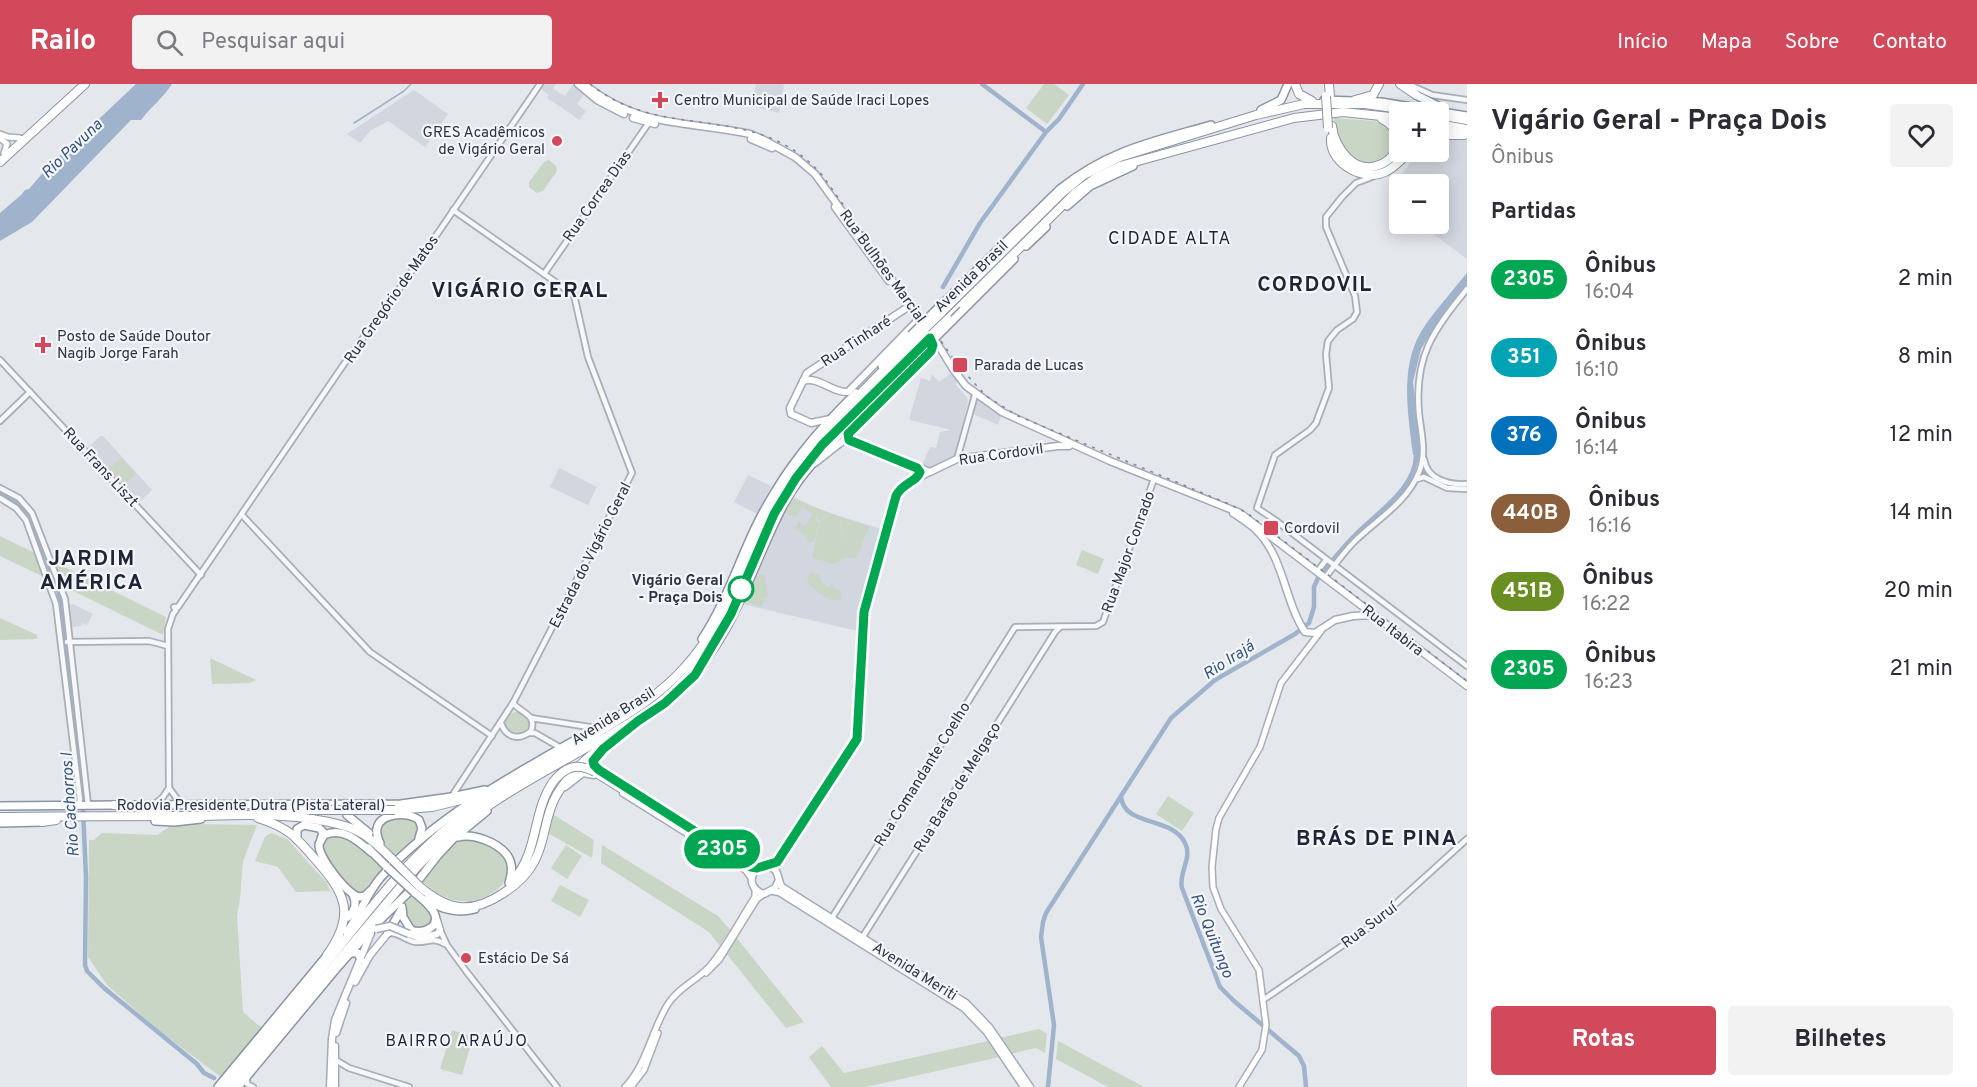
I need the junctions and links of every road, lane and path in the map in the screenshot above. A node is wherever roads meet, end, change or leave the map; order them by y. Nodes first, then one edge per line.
1 (78, 84) edge
2 (84, 84) edge
3 (540, 84) edge
4 (578, 84) edge
5 (584, 84) edge
6 (1288, 84) edge
7 (1295, 84) edge
8 (1379, 84) edge
9 (1400, 84) edge
10 (1406, 84) edge
11 (1329, 85) edge
12 (1416, 95) junction
13 (1355, 100) junction
14 (1467, 100) edge
15 (1312, 101) junction
16 (1389, 103) edge
17 (1389, 108) edge
18 (1261, 111) junction
19 (1449, 113) edge
20 (1455, 114) junction
21 (1389, 117) edge
22 (1449, 117) edge
23 (1467, 118) edge
24 (1382, 119) junction
25 (650, 121) junction
26 (1389, 121) edge
27 (1389, 123) edge
28 (1330, 127) junction
29 (1449, 129) edge
30 (1466, 132) edge
31 (1449, 134) edge
32 (0, 136) edge
33 (20, 138) junction
34 (1331, 138) junction
35 (1144, 144) junction
36 (2, 154) edge
37 (1168, 156) junction
38 (1389, 160) edge
39 (0, 162) edge
40 (1398, 162) joint
41 (1350, 169) junction
42 (1378, 174) junction
43 (1084, 175) junction
44 (1091, 181) junction
45 (1353, 186) junction
46 (453, 210) junction
47 (544, 274) junction
48 (1467, 289) edge
49 (910, 306) junction
50 (940, 309) junction
51 (932, 314) joint
52 (918, 319) junction
53 (913, 337) junction
54 (925, 348) junction
55 (944, 356) junction
56 (0, 360) edge
57 (807, 378) junction
58 (30, 392) junction
59 (975, 395) junction
60 (851, 415) junction
61 (0, 421) edge
62 (827, 422) junction
63 (811, 423) junction
64 (811, 439) junction
65 (849, 440) junction
66 (1058, 442) junction
67 (821, 453) junction
68 (1424, 456) junction
69 (957, 459) junction
70 (812, 464) junction
71 (798, 465) junction
72 (917, 468) junction
73 (930, 472) junction
74 (917, 478) junction
75 (1154, 479) junction
76 (1414, 480) junction
77 (1467, 484) edge
78 (0, 488) edge
79 (1467, 489) edge
80 (0, 498) edge
81 (1225, 507) junction
82 (242, 515) junction
83 (39, 541) junction
84 (1285, 546) junction
85 (1273, 554) junction
86 (1330, 563) junction
87 (201, 575) junction
88 (1321, 575) junction
89 (1358, 603) junction
90 (1374, 615) junction
91 (1353, 616) junction
92 (718, 619) junction
93 (1060, 627) joint
94 (1054, 629) junction
95 (1303, 630) junction
96 (1321, 630) junction
97 (66, 642) junction
98 (168, 646) junction
99 (697, 646) junction
100 (1303, 653) junction
101 (707, 654) junction
102 (1467, 666) edge
103 (695, 675) junction
104 (1467, 686) edge
105 (513, 703) junction
106 (510, 710) junction
107 (519, 710) junction
108 (534, 720) junction
109 (638, 721) junction
110 (501, 723) junction
111 (609, 725) junction
112 (627, 727) junction
113 (596, 728) junction
114 (496, 730) junction
115 (504, 731) junction
116 (532, 732) junction
117 (492, 736) junction
118 (559, 747) junction
119 (595, 769) junction
120 (499, 785) junction
121 (169, 788) junction
122 (456, 789) junction
123 (468, 794) junction
124 (481, 795) junction
125 (556, 796) junction
126 (638, 796) joint
127 (451, 797) junction
128 (155, 804) junction
129 (181, 804) junction
130 (114, 805) junction
131 (0, 806) edge
132 (309, 807) junction
133 (332, 807) dead end
134 (82, 810) junction
135 (166, 811) junction
136 (247, 811) junction
137 (0, 814) edge
138 (347, 815) dead end
139 (124, 816) junction
140 (255, 816) junction
141 (155, 821) joint
142 (42, 822) joint
143 (329, 822) junction
144 (0, 823) edge
145 (369, 833) junction
146 (297, 839) junction
147 (321, 839) junction
148 (453, 839) junction
149 (1467, 839) edge
150 (418, 840) junction
151 (380, 843) junction
152 (371, 852) junction
153 (394, 859) junction
154 (777, 862) junction
155 (767, 866) junction
156 (757, 868) junction
157 (775, 870) junction
158 (751, 877) junction
159 (778, 880) junction
160 (509, 883) junction
161 (374, 887) junction
162 (755, 888) junction
163 (416, 890) junction
164 (772, 891) junction
165 (764, 894) junction
166 (353, 895) junction
167 (402, 908) junction
168 (344, 914) junction
169 (435, 916) junction
170 (831, 920) junction
171 (376, 929) junction
172 (440, 930) junction
173 (386, 936) junction
174 (861, 939) junction
175 (366, 943) junction
176 (447, 945) junction
177 (375, 948) junction
178 (351, 953) junction
179 (327, 955) junction
180 (361, 960) junction
181 (339, 961) junction
182 (356, 970) junction
183 (331, 975) junction
184 (356, 981) junction
185 (304, 984) junction
186 (296, 1000) junction
187 (1263, 1000) junction
188 (334, 1061) junction
189 (243, 1085) edge
190 (218, 1087) edge
191 (224, 1087) edge
192 (330, 1087) edge
193 (335, 1087) edge
194 (409, 1087) edge
195 (557, 1087) edge
196 (626, 1087) edge
197 (631, 1087) edge
198 (1024, 1087) edge
199 (1030, 1087) edge
200 (1239, 1087) edge

1 - 33 highway
2 - 39 highway
3 - 46 street, Rua Gregório de Matos
4 - 25 main road, Rua Bulhões Marcial
5 - 25 main road, Rua Bulhões Marcial
6 - 18 highway
7 - 15 highway
8 - 13 highway
9 - 12 highway
10 - 12 highway
10 - 14 street
11 - 28 highway, bridge
12 - 20 highway
13 - 15 highway, Avenida Brasil
13 - 16 highway, Avenida Brasil
15 - 18 highway, Avenida Brasil
17 - 43 highway, Avenida Brasil
18 - 35 highway, Avenida Brasil
19 - 20 highway, Avenida Brasil
20 - 23 highway, Avenida Brasil
21 - 44 highway, Avenida Brasil
22 - 23 highway, Avenida Brasil
24 - 26 highway, Avenida Brasil
24 - 27 highway
24 - 37 highway, Avenida Brasil
25 - 47 street, Rua Correa Dias
25 - 49 main road, Rua Bulhões Marcial
28 - 34 highway
28 - 38 highway
29 - 30 highway
30 - 31 highway
32 - 33 main road
32 - 36 main road
33 - 36 highway
34 - 40 highway
34 - 41 highway
35 - 43 highway
35 - 50 highway, Avenida Brasil
37 - 44 highway
37 - 54 highway, Avenida Brasil, bridge
40 - 42 highway
41 - 42 highway
41 - 45 street
42 - 45 street
43 - 50 highway, Avenida Brasil
44 - 54 highway, Avenida Brasil, bridge
45 - 86 street
46 - 47 street
46 - 82 street, Rua Gregório de Matos
47 - 105 street, Estrada do Vigário Geral
48 - 68 street
49 - 52 main road, Rua Bulhões Marcial
49 - 57 main road, Rua Tinharé
50 - 51 highway, bridge
50 - 53 highway, Avenida Brasil, bridge
51 - 53 highway, Avenida Brasil, bridge
52 - 54 main road, Rua Bulhões Marcial
52 - 55 main road, Rua Bulhões Marcial
52 - 57 main road
53 - 62 highway, Avenida Brasil
53 - 71 highway, Avenida Brasil
54 - 55 main road
54 - 60 highway, Avenida Brasil
54 - 65 main road
54 - 67 highway, Avenida Brasil
55 - 59 main road, Rua Bulhões Marcial
56 - 58 street, Rua Frans Liszt
57 - 63 main road
58 - 61 street
58 - 87 street, Rua Frans Liszt
59 - 66 main road, Rua Bulhões Marcial
59 - 69 street
60 - 67 highway
60 - 101 highway, Avenida Brasil
62 - 63 main road
62 - 64 highway, Avenida Brasil
62 - 71 highway
63 - 64 main road
64 - 99 highway, Avenida Brasil
65 - 70 main road
65 - 72 main road
66 - 69 main road, Rua Cordovil
66 - 75 main road, Rua Bulhões Marcial
67 - 70 highway, Avenida Brasil
68 - 76 street
68 - 77 street
69 - 73 main road, Rua Cordovil
70 - 103 highway, Avenida Brasil
71 - 92 highway, Avenida Brasil
72 - 73 main road
72 - 74 main road
73 - 74 main road, Rua Cordovil
74 - 154 main road, Rua Cordovil
75 - 81 main road, Rua Bulhões Marcial
75 - 93 street, Rua Major Conrado
76 - 79 street
76 - 86 street
78 - 83 street
80 - 83 street
81 - 84 main road, Rua Bulhões Marcial
81 - 85 main road
82 - 87 street, Rua Gregório de Matos
82 - 117 street
83 - 97 street
83 - 97 street
84 - 85 main road
84 - 88 main road, Rua Bulhões Marcial
85 - 95 main road
86 - 88 street
86 - 88 street
86 - 102 street
87 - 98 street, Rua Gregório de Matos
88 - 89 main road, Rua Itabira
89 - 90 main road, Rua Itabira
89 - 91 main road
90 - 91 main road
90 - 104 main road, Rua Itabira
91 - 96 main road
92 - 99 highway
92 - 111 highway, Avenida Brasil
93 - 94 street, Rua Barão de Melgaço
94 - 170 street, Rua Comandante Coelho
94 - 174 street, Rua Barão de Melgaço
95 - 96 main road
95 - 100 main road
96 - 100 main road
97 - 98 street
97 - 134 street
97 - 134 street
98 - 121 street
99 - 113 highway, Avenida Brasil
100 - 187 main road
101 - 103 highway
101 - 181 highway, Avenida Brasil
103 - 109 highway, Avenida Brasil
105 - 106 street, Estrada do Vigário Geral
105 - 107 street
106 - 107 street
106 - 110 street, Estrada do Vigário Geral
107 - 108 street
108 - 113 street
108 - 116 street
109 - 112 highway, Avenida Brasil
109 - 119 main road, Avenida Brasil
110 - 114 street, Estrada do Vigário Geral
110 - 115 street
111 - 118 highway
111 - 186 highway, Avenida Brasil
112 - 125 highway
112 - 148 highway, Avenida Brasil
113 - 118 highway, Avenida Brasil
114 - 115 street
114 - 117 street, Estrada do Vigário Geral
115 - 116 street
116 - 118 street
117 - 122 street, Estrada do Vigário Geral
118 - 120 highway, Avenida Brasil
119 - 126 highway
119 - 160 highway, bridge
120 - 123 highway, Rodovia Presidente Dutra (Pista Lateral)
120 - 124 highway, Avenida Brasil
121 - 128 street
121 - 129 street
122 - 123 highway
122 - 127 street, Estrada do Vigário Geral
123 - 127 highway, Rodovia Presidente Dutra (Pista Lateral)
124 - 132 highway, bridge
124 - 150 highway, Avenida Brasil
125 - 158 main road
125 - 163 highway
126 - 156 main road
127 - 132 highway, Rodovia Presidente Dutra (Pista Lateral)
128 - 129 highway, Rodovia Presidente Dutra (Pista Lateral)
128 - 130 highway, Rodovia Presidente Dutra (Pista Lateral)
129 - 132 highway, Rodovia Presidente Dutra (Pista Lateral)
130 - 134 highway, Rodovia Presidente Dutra (Pista Lateral)
130 - 135 highway
131 - 134 highway, Rodovia Presidente Dutra (Pista Lateral)
132 - 133 highway
132 - 136 highway
134 - 135 highway
134 - 137 highway
134 - 139 highway
134 - 142 highway
135 - 136 highway
136 - 145 highway
138 - 145 highway
139 - 140 highway
139 - 141 highway
140 - 141 highway
140 - 143 highway
140 - 146 highway
142 - 144 highway
143 - 152 highway
143 - 153 highway
145 - 151 highway
146 - 147 highway
146 - 168 highway
147 - 152 highway
147 - 166 highway
148 - 160 highway
148 - 163 highway, Avenida Brasil
149 - 187 street, Rua Suruí
150 - 151 highway
150 - 161 highway, Avenida Brasil
151 - 153 highway
152 - 163 highway, bridge
153 - 163 highway, bridge
154 - 155 main road
154 - 157 main road, Rua Cordovil
155 - 156 main road
155 - 157 main road
156 - 158 main road
157 - 159 main road
158 - 162 main road
159 - 164 main road
159 - 170 main road, Avenida Meriti
160 - 163 highway
161 - 166 highway
161 - 179 highway, Avenida Brasil
162 - 165 main road
162 - 196 main road
163 - 167 highway
163 - 169 highway
163 - 178 highway, Avenida Brasil
164 - 165 main road
164 - 170 main road, Avenida Meriti
165 - 197 main road
166 - 168 highway
167 - 169 highway
167 - 173 highway
168 - 179 highway
169 - 172 main road
170 - 174 main road, Avenida Meriti
171 - 172 main road, bridge
171 - 173 main road
171 - 175 main road
172 - 176 street
173 - 176 street
173 - 177 main road
174 - 198 main road, Avenida Meriti
174 - 199 main road, Avenida Meriti
175 - 177 main road
175 - 180 main road
176 - 195 street
177 - 184 main road
178 - 180 highway
178 - 183 highway, Avenida Brasil
179 - 185 highway, Avenida Brasil
180 - 182 main road
181 - 183 highway
181 - 189 highway, Avenida Brasil
182 - 184 main road
182 - 188 main road
183 - 189 highway, Avenida Brasil
184 - 188 main road
185 - 186 highway
185 - 190 highway, Avenida Brasil
186 - 191 highway, Avenida Brasil
187 - 200 main road
188 - 192 main road
188 - 193 main road
188 - 194 street

